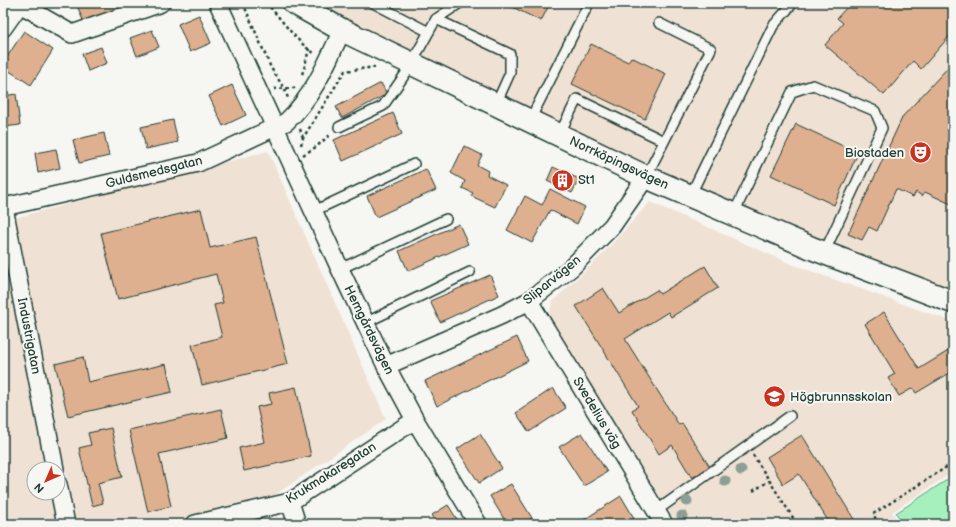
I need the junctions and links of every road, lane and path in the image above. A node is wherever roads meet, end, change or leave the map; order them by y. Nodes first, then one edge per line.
1 (19, 3) edge
2 (161, 3) edge
3 (218, 3) edge
4 (243, 3) edge
5 (266, 3) edge
6 (294, 3) edge
7 (373, 3) edge
8 (460, 3) edge
9 (589, 3) edge
10 (793, 3) edge
11 (436, 19) junction
12 (659, 23) dead end
13 (3, 28) edge
14 (342, 30) junction
15 (429, 32) junction
16 (308, 49) junction
17 (328, 61) junction
18 (412, 63) junction
19 (345, 71) dead end
20 (301, 75) dead end
21 (297, 82) dead end
22 (284, 88) junction
23 (260, 95) junction
24 (496, 104) junction
25 (294, 114) junction
26 (530, 120) junction
27 (339, 127) joint
28 (275, 128) junction
29 (560, 135) junction
30 (303, 138) dead end
31 (664, 141) junction
32 (290, 161) junction
33 (414, 164) dead end
34 (646, 177) junction
35 (690, 196) junction
36 (3, 205) edge
37 (314, 211) junction
38 (734, 215) junction
39 (446, 219) dead end
40 (824, 253) junction
41 (340, 269) junction
42 (470, 272) dead end
43 (529, 301) junction
44 (953, 302) edge
45 (365, 322) junction
46 (386, 366) junction
47 (790, 416) dead end
48 (415, 420) junction
49 (747, 446) junction
50 (53, 461) edge
51 (953, 463) edge
52 (770, 481) junction
53 (753, 491) dead end
54 (61, 501) edge
55 (290, 502) junction
56 (660, 518) edge
57 (66, 524) edge
58 (195, 524) edge
59 (297, 524) edge
60 (478, 524) edge
61 (795, 524) edge
62 (880, 524) edge

1 - 2 street
1 - 13 street
3 - 23 street, Hemgårdsvägen
4 - 22 path
5 - 16 path
6 - 14 street, Norrköpingsvägen
7 - 15 lane
8 - 11 lane
9 - 26 lane
10 - 35 lane
11 - 15 lane
11 - 24 lane
12 - 31 lane
14 - 17 street, Guldsmedsgatan
14 - 18 street, Norrköpingsvägen
15 - 18 lane
16 - 17 path
16 - 20 path
17 - 19 path
17 - 25 street, Guldsmedsgatan
18 - 24 street, Norrköpingsvägen
18 - 27 lane
21 - 22 path
22 - 23 path
22 - 25 path
23 - 28 street, Hemgårdsvägen
24 - 26 street, Norrköpingsvägen
25 - 28 street, Guldsmedsgatan
25 - 30 path
26 - 29 street, Norrköpingsvägen
27 - 32 path
28 - 32 street, Hemgårdsvägen
28 - 36 street, Guldsmedsgatan
29 - 31 lane
29 - 34 street, Norrköpingsvägen
31 - 34 lane
32 - 37 street, Hemgårdsvägen
33 - 37 lane
34 - 35 street, Norrköpingsvägen
34 - 43 street, Sliparvägen
35 - 38 street, Norrköpingsvägen
36 - 50 street, Industrigatan
37 - 41 street, Hemgårdsvägen
38 - 40 street, Norrköpingsvägen
38 - 40 lane
39 - 41 lane
40 - 44 street, Norrköpingsvägen
41 - 45 street, Hemgårdsvägen
42 - 45 lane
43 - 46 street, Sliparvägen
43 - 56 street, Svedelius väg
45 - 46 street, Hemgårdsvägen
46 - 48 street, Hemgårdsvägen
47 - 49 lane
48 - 55 street, Krukmakaregatan
48 - 60 street, Hemgårdsvägen
49 - 52 path
49 - 56 lane
51 - 62 path
52 - 53 path
52 - 61 path
54 - 57 street
55 - 58 street, Krukmakaregatan
55 - 59 street

